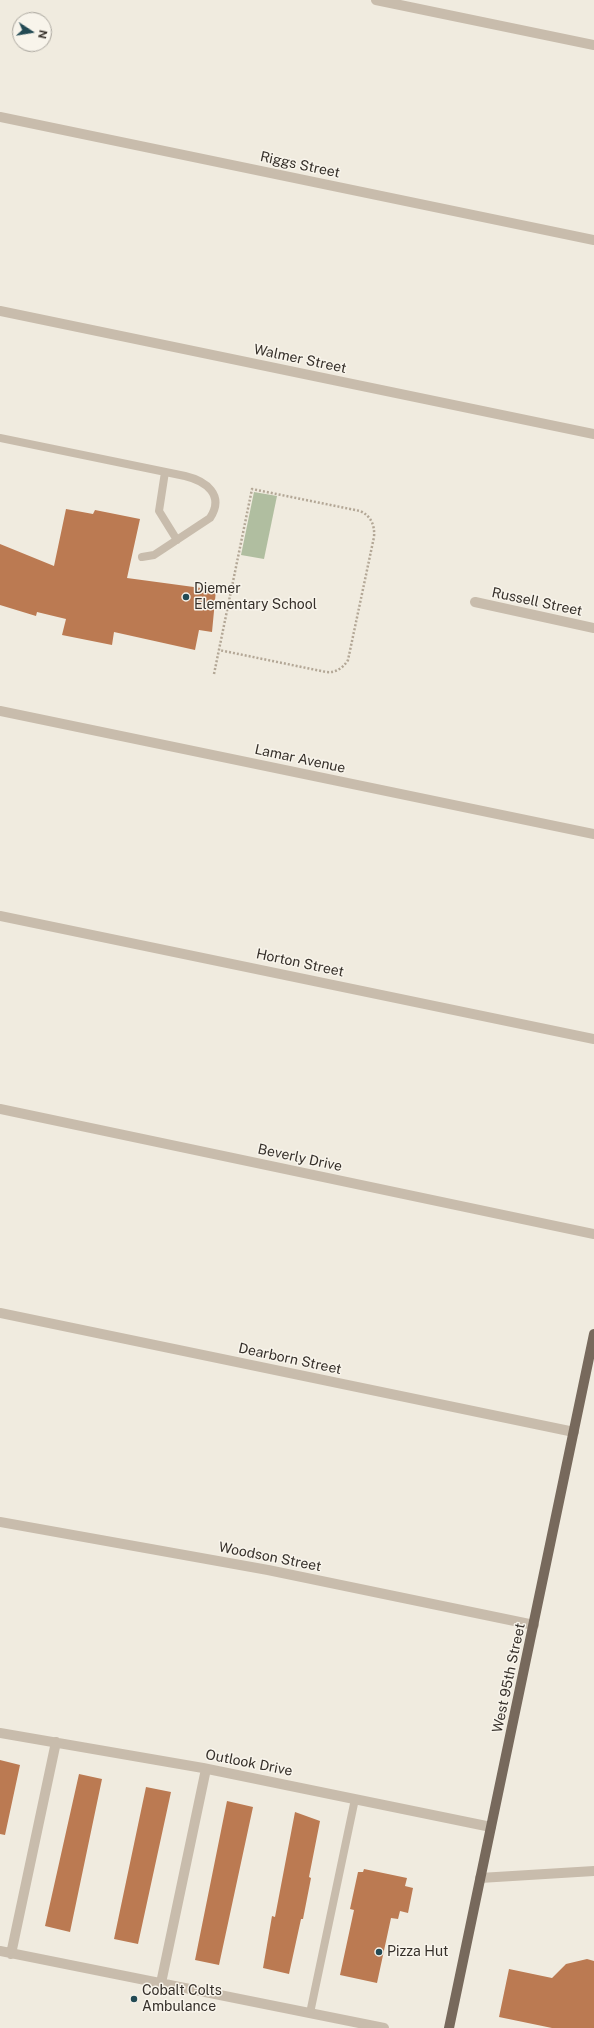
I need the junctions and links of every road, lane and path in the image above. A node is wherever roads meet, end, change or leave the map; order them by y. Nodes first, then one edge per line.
1 (376, 0) edge
2 (594, 45) edge
3 (0, 117) edge
4 (594, 240) edge
5 (0, 311) edge
6 (594, 434) edge
7 (0, 438) edge
8 (166, 472) junction
9 (177, 540) junction
10 (142, 557) dead end
11 (474, 602) dead end
12 (594, 628) edge
13 (219, 650) junction
14 (214, 674) dead end
15 (0, 711) edge
16 (594, 834) edge
17 (0, 916) edge
18 (594, 1039) edge
19 (0, 1109) edge
20 (594, 1234) edge
21 (0, 1313) edge
22 (594, 1334) edge
23 (574, 1432) junction
24 (0, 1522) edge
25 (534, 1625) junction
26 (0, 1733) edge
27 (56, 1742) junction
28 (206, 1769) junction
29 (355, 1799) junction
30 (491, 1827) junction
31 (594, 1871) edge
32 (480, 1878) junction
33 (0, 1952) edge
34 (11, 1954) junction
35 (161, 1984) junction
36 (310, 2013) junction
37 (384, 2028) edge
38 (449, 2028) edge

1 - 2 street
3 - 4 street, Riggs Street
5 - 6 street, Walmer Street
7 - 8 lane
8 - 9 lane
8 - 9 lane
9 - 10 lane
11 - 12 street, Russell Street
13 - 13 path
13 - 14 path
15 - 16 street, Lamar Avenue
17 - 18 street, Horton Street
19 - 20 street, Beverly Drive
21 - 23 street, Dearborn Street
22 - 23 main road, West 95th Street
23 - 25 main road, West 95th Street
24 - 25 street, Woodson Street
25 - 30 main road, West 95th Street
26 - 27 street, Outlook Drive
27 - 28 street, Outlook Drive
27 - 34 street
28 - 29 street, Outlook Drive
28 - 35 street
29 - 30 street, Outlook Drive
29 - 36 lane
30 - 32 main road, West 95th Street
31 - 32 street
32 - 38 main road, West 95th Street
33 - 34 street
34 - 35 street
35 - 36 street
36 - 37 street

